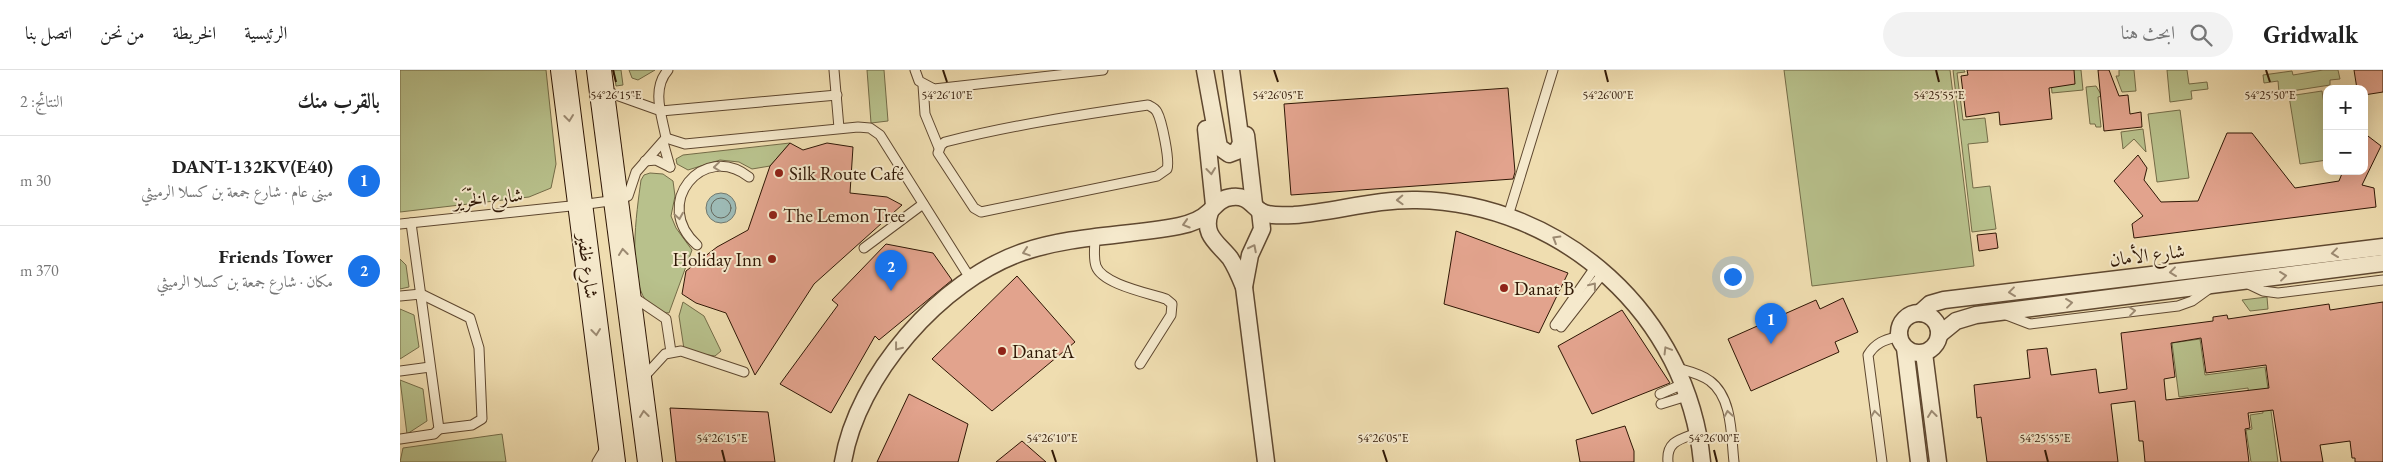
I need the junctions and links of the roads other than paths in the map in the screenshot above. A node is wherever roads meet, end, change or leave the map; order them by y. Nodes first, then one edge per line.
1 (563, 70) edge
2 (668, 70) edge
3 (834, 70) edge
4 (915, 70) edge
5 (1103, 70) edge
6 (1200, 70) edge
7 (1205, 70) edge
8 (1231, 70) edge
9 (1238, 70) edge
10 (1553, 70) edge
11 (601, 80) edge
12 (923, 85) junction
13 (837, 95) junction
14 (661, 111) junction
15 (839, 128) junction
16 (664, 140) junction
17 (939, 148) junction
18 (645, 161) junction
19 (749, 176) dead end
20 (617, 200) junction
21 (923, 204) junction
22 (580, 205) junction
23 (1212, 208) junction
24 (1257, 208) junction
25 (1508, 216) junction
26 (412, 223) junction
27 (400, 224) edge
28 (1095, 238) junction
29 (697, 245) dead end
30 (2383, 247) edge
31 (864, 248) dead end
32 (2383, 263) edge
33 (1600, 269) junction
34 (970, 278) junction
35 (2383, 280) edge
36 (2242, 281) junction
37 (1244, 287) junction
38 (628, 293) junction
39 (421, 294) junction
40 (400, 296) edge
41 (1920, 313) junction
42 (1558, 326) dead end
43 (1940, 334) junction
44 (1902, 342) junction
45 (671, 352) junction
46 (1924, 353) junction
47 (1140, 364) dead end
48 (430, 367) junction
49 (1677, 368) junction
50 (400, 371) edge
51 (744, 372) dead end
52 (640, 382) junction
53 (1685, 390) junction
54 (1660, 394) dead end
55 (1661, 404) dead end
56 (439, 429) junction
57 (1697, 433) junction
58 (610, 438) junction
59 (400, 439) edge
60 (1939, 458) edge
61 (597, 462) edge
62 (613, 462) edge
63 (650, 462) edge
64 (843, 462) edge
65 (1266, 462) edge
66 (1668, 462) edge
67 (1702, 462) edge
68 (1734, 462) edge
69 (1882, 462) edge
70 (1919, 462) edge

1 -> 22 main road, شارع ظفير
2 - 14 lane
3 - 13 lane
4 - 12 lane
5 - 12 lane
6 -> 23 street
7 - 8 street
9 - 24 street
10 - 25 lane
11 - 14 lane
11 - 20 main road, شارع ظفير
12 - 17 lane
13 - 14 lane
13 - 15 lane
14 - 16 lane
15 - 16 lane
15 - 21 lane
16 - 18 lane
16 - 18 lane
17 - 17 lane
18 - 20 lane
19 -> 29 lane
20 - 22 lane, شارع الخّرَيز
38 -> 20 main road, شارع ظفير
21 - 31 lane
21 - 34 lane
22 - 26 lane, شارع الخّرَيز
22 -> 58 main road, شارع ظفير
23 - 24 street
23 -> 28 street
23 - 37 street
25 -> 24 street
37 -> 24 street
33 -> 25 street
26 - 27 lane, شارع الخّرَيز
26 - 39 lane
28 -> 34 street
28 - 47 lane
30 -> 41 street, شارع الأمان
36 -> 32 street, شارع الأمان
33 - 42 lane
49 -> 33 street
34 -> 64 street
35 - 36 lane
43 -> 36 street, شارع الأمان
37 - 65 street
38 - 45 lane
38 - 52 main road, شارع ظفير
39 - 40 lane
39 - 48 lane
39 - 56 lane
41 - 43 street
41 - 44 street
43 - 46 street
44 - 46 street
69 -> 44 lane
44 - 70 street
45 - 51 lane
45 - 52 lane
60 -> 46 street
48 - 50 lane
48 - 56 lane
49 - 53 street
68 -> 49 lane
63 -> 52 main road, شارع ظفير
53 - 54 lane
53 - 55 lane
53 - 57 street
56 - 59 lane
57 - 66 lane
57 - 67 street
58 - 61 lane
58 - 62 main road, شارع ظفير

